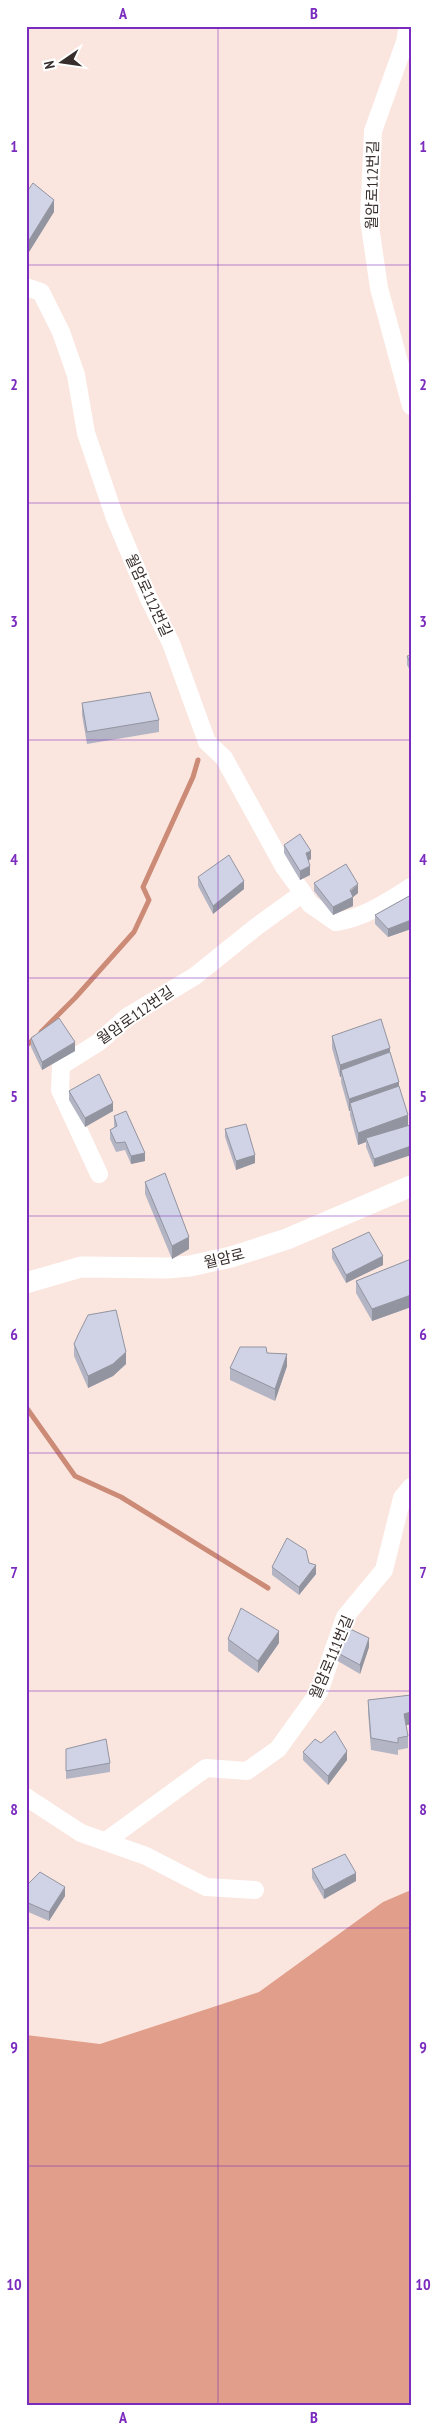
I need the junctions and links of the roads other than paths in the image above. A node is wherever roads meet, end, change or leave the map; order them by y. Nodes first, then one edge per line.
1 (408, 26) edge
2 (26, 287) edge
3 (411, 406) edge
4 (411, 887) edge
5 (303, 893) junction
6 (100, 1174) dead end
7 (411, 1186) edge
8 (26, 1283) edge
9 (411, 1487) edge
10 (26, 1798) edge
11 (106, 1841) junction
12 (256, 1890) dead end

1 - 3 street, 월암로112번길
2 - 5 street, 월암로112번길
4 - 5 street, 월암로112번길
5 - 6 street, 월암로112번길
7 - 8 street, 월암로
9 - 11 street, 월암로111번길
10 - 11 street
11 - 12 street

